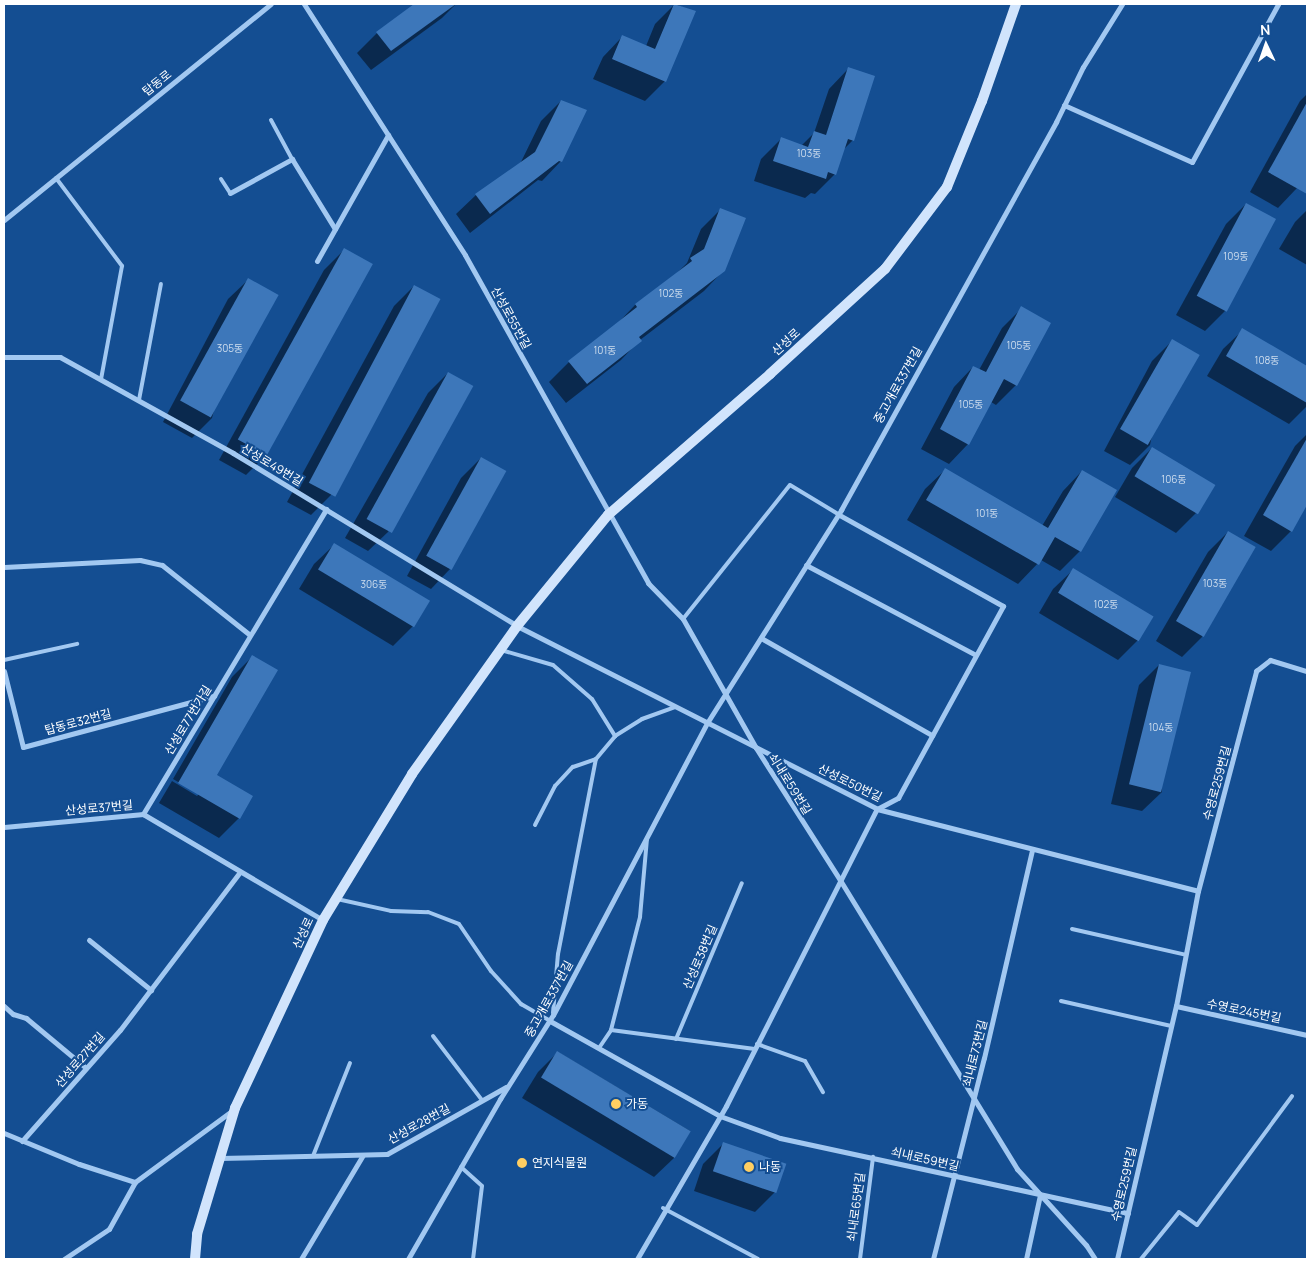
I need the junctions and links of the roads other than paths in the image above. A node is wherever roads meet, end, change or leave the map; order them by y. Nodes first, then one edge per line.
1 (271, 4) edge
2 (304, 4) edge
3 (1016, 4) edge
4 (1122, 4) edge
5 (1278, 4) edge
6 (1064, 105) junction
7 (270, 120) dead end
8 (388, 135) junction
9 (292, 159) junction
10 (56, 178) junction
11 (221, 179) dead end
12 (230, 193) joint
13 (4, 220) edge
14 (335, 229) junction
15 (317, 261) dead end
16 (161, 284) dead end
17 (4, 358) edge
18 (100, 379) junction
19 (138, 400) junction
20 (326, 510) junction
21 (838, 514) junction
22 (608, 515) junction
23 (806, 565) junction
24 (4, 567) edge
25 (683, 619) junction
26 (517, 626) junction
27 (250, 635) junction
28 (761, 638) junction
29 (77, 644) dead end
30 (501, 650) junction
31 (976, 655) junction
32 (4, 660) edge
33 (1307, 671) edge
34 (4, 675) edge
35 (726, 693) junction
36 (214, 696) junction
37 (675, 707) junction
38 (707, 724) junction
39 (932, 734) junction
40 (615, 736) junction
41 (756, 748) junction
42 (596, 759) junction
43 (876, 809) junction
44 (143, 814) junction
45 (535, 825) dead end
46 (4, 827) edge
47 (647, 836) junction
48 (1032, 850) junction
49 (240, 872) junction
50 (840, 880) junction
51 (742, 883) dead end
52 (1198, 890) junction
53 (336, 899) junction
54 (323, 920) junction
55 (1072, 929) dead end
56 (89, 940) dead end
57 (1186, 954) junction
58 (151, 990) junction
59 (1062, 1001) dead end
60 (4, 1006) edge
61 (1176, 1006) junction
62 (551, 1018) junction
63 (1171, 1026) junction
64 (611, 1030) junction
65 (1307, 1034) edge
66 (433, 1036) dead end
67 (676, 1039) junction
68 (756, 1047) junction
69 (599, 1048) junction
70 (350, 1063) dead end
71 (86, 1068) junction
72 (509, 1085) junction
73 (823, 1092) dead end
74 (1292, 1096) dead end
75 (974, 1097) junction
76 (482, 1100) junction
77 (235, 1108) junction
78 (720, 1116) junction
79 (4, 1133) edge
80 (22, 1141) junction
81 (363, 1155) junction
82 (313, 1156) junction
83 (873, 1157) junction
84 (220, 1158) junction
85 (461, 1168) junction
86 (954, 1176) junction
87 (135, 1182) junction
88 (1040, 1195) junction
89 (664, 1209) junction
90 (1128, 1213) junction
91 (64, 1259) edge
92 (194, 1259) edge
93 (300, 1259) edge
94 (408, 1259) edge
95 (473, 1259) edge
96 (637, 1259) edge
97 (758, 1259) edge
98 (860, 1259) edge
99 (933, 1259) edge
100 (1026, 1259) edge
101 (1095, 1259) edge
102 (1117, 1259) edge
103 (1141, 1259) edge

1 - 10 street, 탑동로
2 - 8 street, 산성로55번길
3 - 22 street, 산성로
4 - 6 street, 중고개로337번길
5 - 6 street
6 - 21 street, 중고개로337번길
7 - 9 lane
8 - 14 street
8 - 22 street, 산성로55번길
9 - 12 street
9 - 14 street
10 - 13 street, 탑동로
10 - 18 lane
11 - 12 lane
14 - 15 street
16 - 19 lane
17 - 18 street, 산성로49번길
18 - 19 street, 산성로49번길
19 - 20 street, 산성로49번길
20 - 26 street, 산성로49번길
20 - 27 street, 산성로77번가길
21 - 23 street, 중고개로337번길
21 - 25 lane
21 - 31 street
22 - 25 street, 산성로55번길
22 - 26 street, 산성로
23 - 28 street, 중고개로337번길
23 - 31 street
24 - 27 street
25 - 35 street, 쇠내로59번길
26 - 30 street, 산성로
26 - 37 street, 산성로50번길
27 - 36 street, 산성로77번가길
28 - 35 street, 중고개로337번길
28 - 39 street
29 - 32 lane
30 - 40 lane
30 - 53 street, 산성로
31 - 39 street
33 - 52 street, 수영로259번길
34 - 36 street, 탑동로32번길
35 - 38 street, 중고개로337번길
35 - 41 street, 쇠내로59번길
36 - 44 street, 산성로77번가길
37 - 38 street, 산성로50번길
37 - 40 lane
38 - 41 street, 산성로50번길
38 - 47 street, 중고개로337번길
39 - 43 street
40 - 42 lane
41 - 43 street, 산성로50번길
41 - 50 street, 쇠내로59번길
42 - 45 lane
42 - 62 lane
43 - 48 street, 산성로50번길
43 - 50 street
44 - 46 street, 산성로37번길
44 - 49 street, 산성로37번길
47 - 62 street, 중고개로337번길
47 - 64 lane, 중고개로337번길
48 - 52 street, 산성로50번길
48 - 75 street, 쇠내로73번길
49 - 54 street, 산성로37번길
49 - 58 street
50 - 68 street
50 - 75 street, 쇠내로59번길
51 - 67 lane, 산성로38번길
52 - 57 street, 수영로259번길
53 - 54 street, 산성로
53 - 62 lane
54 - 77 street, 산성로
55 - 57 lane
56 - 58 street
57 - 61 street, 수영로259번길
58 - 71 street, 산성로27번길
59 - 63 lane
60 - 71 street
61 - 63 street, 수영로259번길
61 - 65 street, 수영로245번길
62 - 69 street, 쇠내로59번길
62 - 72 street, 중고개로337번길
63 - 90 street, 수영로259번길
64 - 67 lane
64 - 69 lane, 중고개로337번길
66 - 76 lane
67 - 68 lane
68 - 73 lane
68 - 78 street
69 - 78 street, 쇠내로59번길
70 - 82 lane
71 - 80 street, 산성로27번길
72 - 76 street, 산성로28번길
72 - 85 street, 중고개로337번길
74 - 103 lane
75 - 86 street, 쇠내로73번길
75 - 88 street, 쇠내로59번길
76 - 81 street, 산성로28번길
77 - 84 street, 산성로
77 - 87 street
78 - 83 street, 쇠내로59번길
78 - 89 street
79 - 80 street
80 - 87 street
81 - 82 street, 산성로28번길
81 - 93 street
82 - 84 street, 산성로28번길
83 - 86 street, 쇠내로59번길
83 - 98 lane, 쇠내로65번길
84 - 92 street, 산성로
85 - 94 street, 중고개로337번길
85 - 95 lane
86 - 88 street, 쇠내로59번길
86 - 99 street, 쇠내로73번길
87 - 91 street
88 - 90 street, 쇠내로59번길
88 - 100 street
88 - 101 street, 쇠내로59번길
89 - 96 street
89 - 97 lane
90 - 102 street, 수영로259번길

